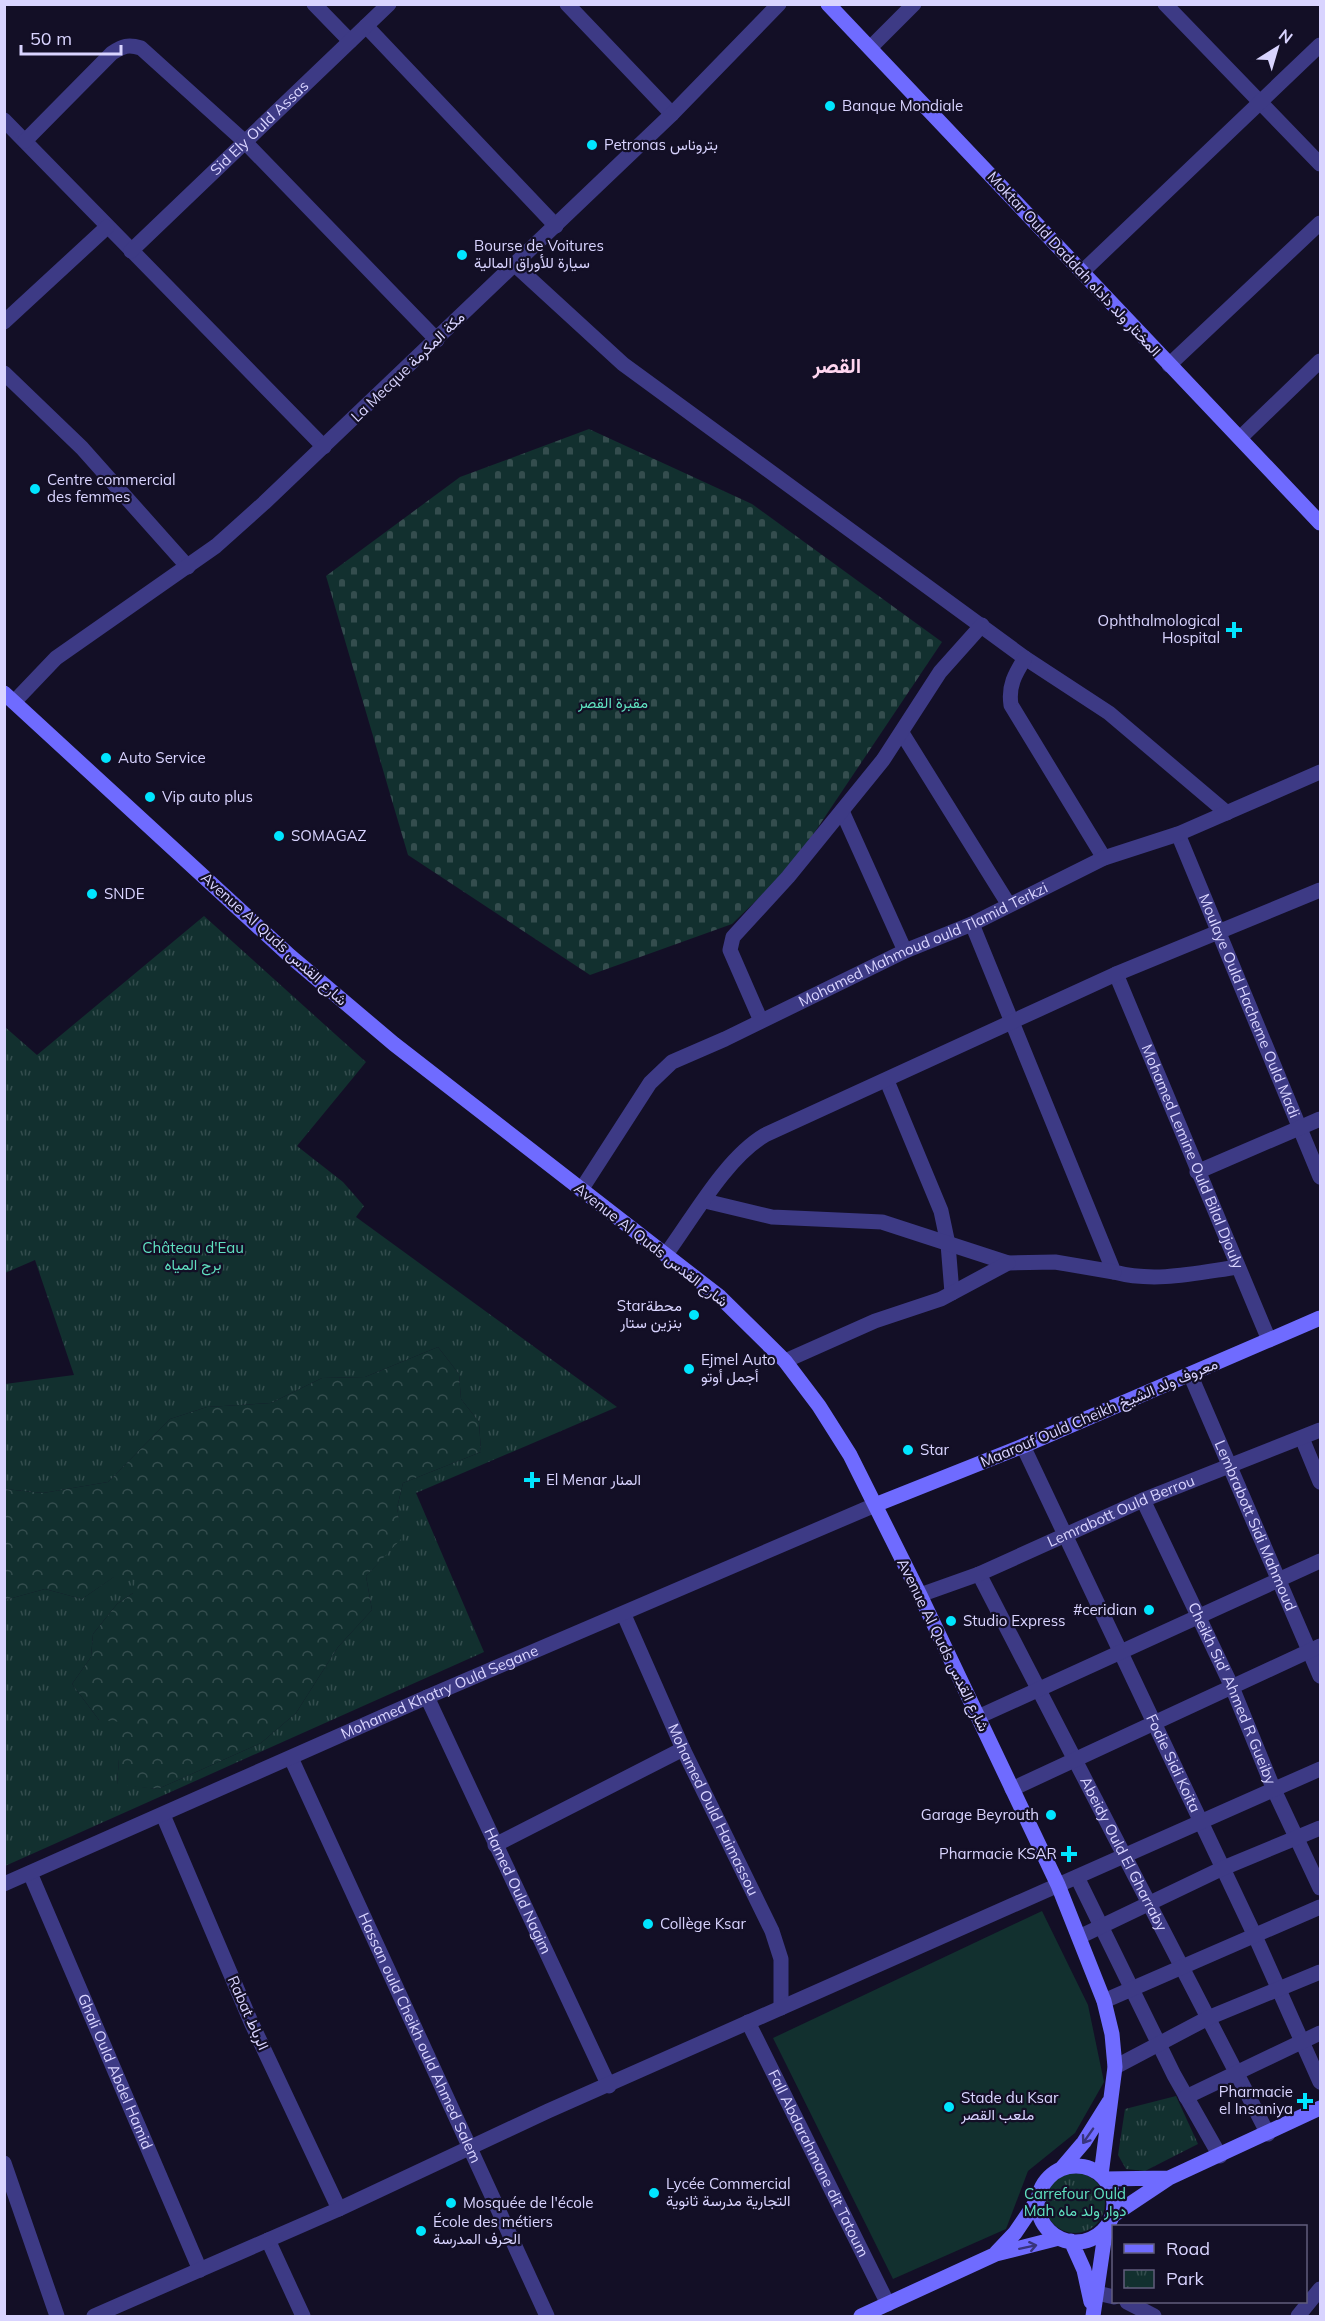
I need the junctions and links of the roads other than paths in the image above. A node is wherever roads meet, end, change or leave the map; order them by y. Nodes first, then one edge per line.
1 (314, 4) edge
2 (389, 4) edge
3 (567, 4) edge
4 (779, 4) edge
5 (828, 4) edge
6 (914, 4) edge
7 (1165, 4) edge
8 (366, 26) junction
9 (350, 41) junction
10 (1320, 45) edge
11 (870, 48) junction
12 (1262, 101) junction
13 (672, 114) junction
14 (4, 120) edge
15 (25, 141) junction
16 (244, 141) junction
17 (1320, 164) edge
18 (1320, 223) edge
19 (556, 226) junction
20 (107, 227) junction
21 (131, 251) junction
22 (515, 265) junction
23 (1082, 272) junction
24 (4, 322) edge
25 (437, 340) junction
26 (1320, 361) edge
27 (1169, 365) junction
28 (4, 373) edge
29 (1240, 438) junction
30 (324, 447) junction
31 (1320, 523) edge
32 (188, 567) junction
33 (982, 625) junction
34 (1025, 658) junction
35 (9, 698) edge
36 (902, 733) junction
37 (1320, 772) edge
38 (842, 811) junction
39 (1227, 813) junction
40 (1178, 834) junction
41 (1104, 858) junction
42 (1320, 890) edge
43 (1009, 905) junction
44 (972, 924) junction
45 (1220, 933) junction
46 (905, 951) junction
47 (1116, 974) junction
48 (761, 1021) junction
49 (1012, 1022) junction
50 (887, 1081) junction
51 (1320, 1119) edge
52 (1300, 1128) junction
53 (1197, 1172) junction
54 (1320, 1177) edge
55 (581, 1190) junction
56 (705, 1201) junction
57 (948, 1244) junction
58 (667, 1253) junction
59 (1008, 1263) junction
60 (1238, 1267) junction
61 (1114, 1272) junction
62 (952, 1293) junction
63 (1320, 1318) edge
64 (1269, 1340) junction
65 (785, 1361) junction
66 (1190, 1374) junction
67 (1320, 1430) edge
68 (1302, 1438) junction
69 (1023, 1446) junction
70 (1228, 1466) junction
71 (1320, 1482) edge
72 (1143, 1500) junction
73 (876, 1505) junction
74 (1064, 1534) junction
75 (1320, 1562) edge
76 (979, 1575) junction
77 (1279, 1580) junction
78 (920, 1595) junction
79 (624, 1615) junction
80 (1198, 1615) junction
81 (1315, 1649) edge
82 (1121, 1651) junction
83 (1320, 1676) edge
84 (1232, 1687) junction
85 (1037, 1690) junction
86 (427, 1697) junction
87 (978, 1717) junction
88 (1153, 1723) junction
89 (683, 1749) junction
90 (291, 1758) junction
91 (1074, 1759) junction
92 (1320, 1769) edge
93 (1012, 1790) junction
94 (1274, 1790) junction
95 (163, 1815) junction
96 (1200, 1823) junction
97 (1320, 1828) edge
98 (1297, 1839) junction
99 (495, 1845) junction
100 (1125, 1857) junction
101 (1221, 1869) junction
102 (30, 1873) junction
103 (1077, 1877) junction
104 (4, 1884) edge
105 (1058, 1885) junction
106 (1320, 1888) edge
107 (1148, 1902) junction
108 (1320, 1907) edge
109 (1101, 1925) junction
110 (1255, 1936) junction
111 (1079, 1937) junction
112 (1183, 1969) junction
113 (1320, 1972) edge
114 (1133, 1989) junction
115 (1278, 1990) junction
116 (1104, 2001) junction
117 (781, 2008) junction
118 (1208, 2018) junction
119 (748, 2022) junction
120 (1320, 2033) edge
121 (1302, 2042) junction
122 (1159, 2044) junction
123 (1115, 2067) junction
124 (1236, 2073) junction
125 (1320, 2082) edge
126 (609, 2086) junction
127 (1186, 2097) junction
128 (1110, 2099) junction
129 (1320, 2108) edge
130 (1268, 2134) junction
131 (468, 2147) junction
132 (1220, 2156) junction
133 (4, 2163) edge
134 (1061, 2169) junction
135 (1103, 2177) junction
136 (1169, 2178) junction
137 (1038, 2199) junction
138 (339, 2209) junction
139 (1109, 2222) junction
140 (268, 2240) junction
141 (1065, 2240) junction
142 (996, 2253) junction
143 (200, 2270) junction
144 (1320, 2289) edge
145 (1096, 2293) junction
146 (1112, 2297) edge
147 (1130, 2303) edge
148 (888, 2304) junction
149 (1093, 2315) edge
150 (57, 2316) edge
151 (94, 2316) edge
152 (303, 2316) edge
153 (547, 2316) edge
154 (861, 2316) edge
155 (1154, 2316) edge
156 (1298, 2316) edge

1 - 9 street
2 - 8 street, Sid Ely Ould Assas
3 - 13 street
4 - 13 street, La Mecque مكة المكرمة
5 - 11 street, Moktar Ould Daddah المختار ولد داداه
6 - 11 street
7 - 12 street
8 - 9 street, Sid Ely Ould Assas
8 - 19 street
9 - 16 street, Sid Ely Ould Assas
10 - 12 street
11 - 23 street, Moktar Ould Daddah المختار ولد داداه
12 - 17 street
12 - 23 street
13 - 19 street, La Mecque مكة المكرمة
14 - 15 street
15 - 16 street
15 - 20 street
16 - 21 street, Sid Ely Ould Assas
16 - 25 street
18 - 27 street
19 - 22 street, La Mecque مكة المكرمة
20 - 21 street
20 - 24 street
21 - 30 street
22 - 25 street, La Mecque مكة المكرمة
22 - 33 street
23 - 27 street, Moktar Ould Daddah المختار ولد داداه
25 - 30 street, La Mecque مكة المكرمة
26 - 29 street
27 - 29 street, Moktar Ould Daddah المختار ولد داداه
28 - 32 street
29 - 31 street, Moktar Ould Daddah المختار ولد داداه
30 - 32 street, La Mecque مكة المكرمة
32 - 35 street, La Mecque مكة المكرمة
33 - 34 street
33 - 36 street
34 - 39 street
34 - 41 street
35 - 55 street, Avenue Al Quds شارع القدس
36 - 38 street
36 - 43 street
37 - 39 street, Mohamed Mahmoud ould Tlamid Terkzi
38 - 46 street
38 - 48 street
39 - 40 street, Mohamed Mahmoud ould Tlamid Terkzi
40 - 41 street, Mohamed Mahmoud ould Tlamid Terkzi
40 - 45 street, Moulaye Ould Hacheme Ould Madi
41 - 43 street, Mohamed Mahmoud ould Tlamid Terkzi
42 - 45 street
43 - 44 street, Mohamed Mahmoud ould Tlamid Terkzi
44 - 46 street, Mohamed Mahmoud ould Tlamid Terkzi
44 - 49 street
45 - 47 street
45 - 52 street, Moulaye Ould Hacheme Ould Madi
46 - 48 street, Mohamed Mahmoud ould Tlamid Terkzi
47 - 49 street
47 - 53 street, Mohamed Lemine Ould Bilal Djouly
48 - 55 street, Mohamed Mahmoud ould Tlamid Terkzi
49 - 50 street
49 - 61 street
50 - 56 street
50 - 57 street
51 - 52 street
52 - 53 street
52 - 54 street, Moulaye Ould Hacheme Ould Madi
53 - 60 street, Mohamed Lemine Ould Bilal Djouly
55 - 58 street, Avenue Al Quds شارع القدس
56 - 57 street
56 - 58 street
57 - 59 street
57 - 62 street
58 - 65 street, Avenue Al Quds شارع القدس
59 - 61 street
59 - 62 street
60 - 61 street
60 - 64 street, Mohamed Lemine Ould Bilal Djouly
62 - 65 street
63 - 64 street, Maarouf Ould Cheikh معروف ولد الشيخ
64 - 66 street, Maarouf Ould Cheikh معروف ولد الشيخ
65 - 73 street, Avenue Al Quds شارع القدس
66 - 69 street, Maarouf Ould Cheikh معروف ولد الشيخ
66 - 70 street, Lembrabott Sidi Mahmoud
67 - 68 street, Lemrabott Ould Berrou
68 - 70 street, Lemrabott Ould Berrou
68 - 71 street
69 - 73 street, Maarouf Ould Cheikh معروف ولد الشيخ
69 - 74 street, Fodie Sidi Koita
70 - 72 street, Lemrabott Ould Berrou
70 - 77 street, Lembrabott Sidi Mahmoud
72 - 74 street, Lemrabott Ould Berrou
72 - 80 street, Cheikh Sid' Ahmed R Gueiby
73 - 78 street, Avenue Al Quds شارع القدس
73 - 79 street, Mohamed Khatry Ould Segane
74 - 76 street, Lemrabott Ould Berrou
74 - 82 street, Fodie Sidi Koita
75 - 77 street
76 - 78 street, Lemrabott Ould Berrou
76 - 85 street, Abeidy Ould El Gharraby
77 - 80 street
77 - 81 street, Lembrabott Sidi Mahmoud
78 - 87 street, Avenue Al Quds شارع القدس
79 - 86 street, Mohamed Khatry Ould Segane
79 - 89 street, Mohamed Ould Haimassou
80 - 82 street
80 - 84 street, Cheikh Sid' Ahmed R Gueiby
81 - 83 street, Lembrabott Sidi Mahmoud
81 - 84 street
82 - 85 street
82 - 88 street, Fodie Sidi Koita
84 - 88 street
84 - 94 street, Cheikh Sid' Ahmed R Gueiby
85 - 87 street
85 - 91 street, Abeidy Ould El Gharraby
86 - 90 street, Mohamed Khatry Ould Segane
86 - 99 street, Hamed Ould Nagim
87 - 93 street, Avenue Al Quds شارع القدس
88 - 91 street
88 - 96 street, Fodie Sidi Koita
89 - 99 street
89 - 117 street, Mohamed Ould Haimassou
90 - 95 street, Mohamed Khatry Ould Segane
90 - 131 street, Hassan ould Cheikh ould Ahmed Salem
91 - 93 street
91 - 100 street, Abeidy Ould El Gharraby
92 - 94 street
93 - 105 street, Avenue Al Quds شارع القدس
94 - 96 street
94 - 98 street, Cheikh Sid' Ahmed R Gueiby
95 - 102 street, Mohamed Khatry Ould Segane
95 - 138 street, Rabat الرباط
96 - 100 street
96 - 101 street, Fodie Sidi Koita
97 - 98 street
98 - 101 street
98 - 106 street, Cheikh Sid' Ahmed R Gueiby
99 - 126 street, Hamed Ould Nagim
100 - 103 street
100 - 107 street, Abeidy Ould El Gharraby
101 - 107 street
101 - 110 street, Fodie Sidi Koita
102 - 104 street, Mohamed Khatry Ould Segane
102 - 143 street, Ghali Ould Abdel Hamid
103 - 105 street
103 - 109 street
105 - 111 street, Avenue Al Quds شارع القدس
105 - 117 street
107 - 109 street
107 - 112 street, Abeidy Ould El Gharraby
108 - 110 street
109 - 111 street
109 - 114 street
110 - 112 street
110 - 115 street, Fodie Sidi Koita
111 - 116 street, Avenue Al Quds شارع القدس
112 - 114 street
112 - 118 street, Abeidy Ould El Gharraby
113 - 115 street
114 - 116 street
114 - 122 street
115 - 118 street
115 - 121 street, Fodie Sidi Koita
116 - 123 street, Avenue Al Quds شارع القدس
117 - 119 street
118 - 122 street
118 - 124 street, Abeidy Ould El Gharraby
119 - 126 street
119 - 148 street, Fall Abdarahmane dit Tatoum
120 - 121 street
121 - 124 street
121 - 125 street, Fodie Sidi Koita
122 - 123 street
122 - 127 street
123 - 128 street, Avenue Al Quds شارع القدس
124 - 127 street
124 - 130 street, Abeidy Ould El Gharraby
126 - 131 street
127 - 132 street
128 -> 134 street, Avenue Al Quds شارع القدس
128 - 135 street, Avenue Al Quds شارع القدس
129 - 130 street
130 - 132 street
131 - 138 street
131 - 153 street, Hassan ould Cheikh ould Ahmed Salem
132 - 136 street
133 - 150 street
134 - 135 street
134 - 137 street
135 - 136 street
135 - 139 street
136 - 139 street
137 - 141 street
137 - 142 street
138 - 140 street
139 - 141 street
139 - 145 street
140 - 143 street
140 - 152 street
142 -> 141 street
141 - 149 street
142 - 148 street
143 - 151 street
144 - 156 street
145 - 146 street
145 - 149 street
147 - 155 street
148 - 154 street

